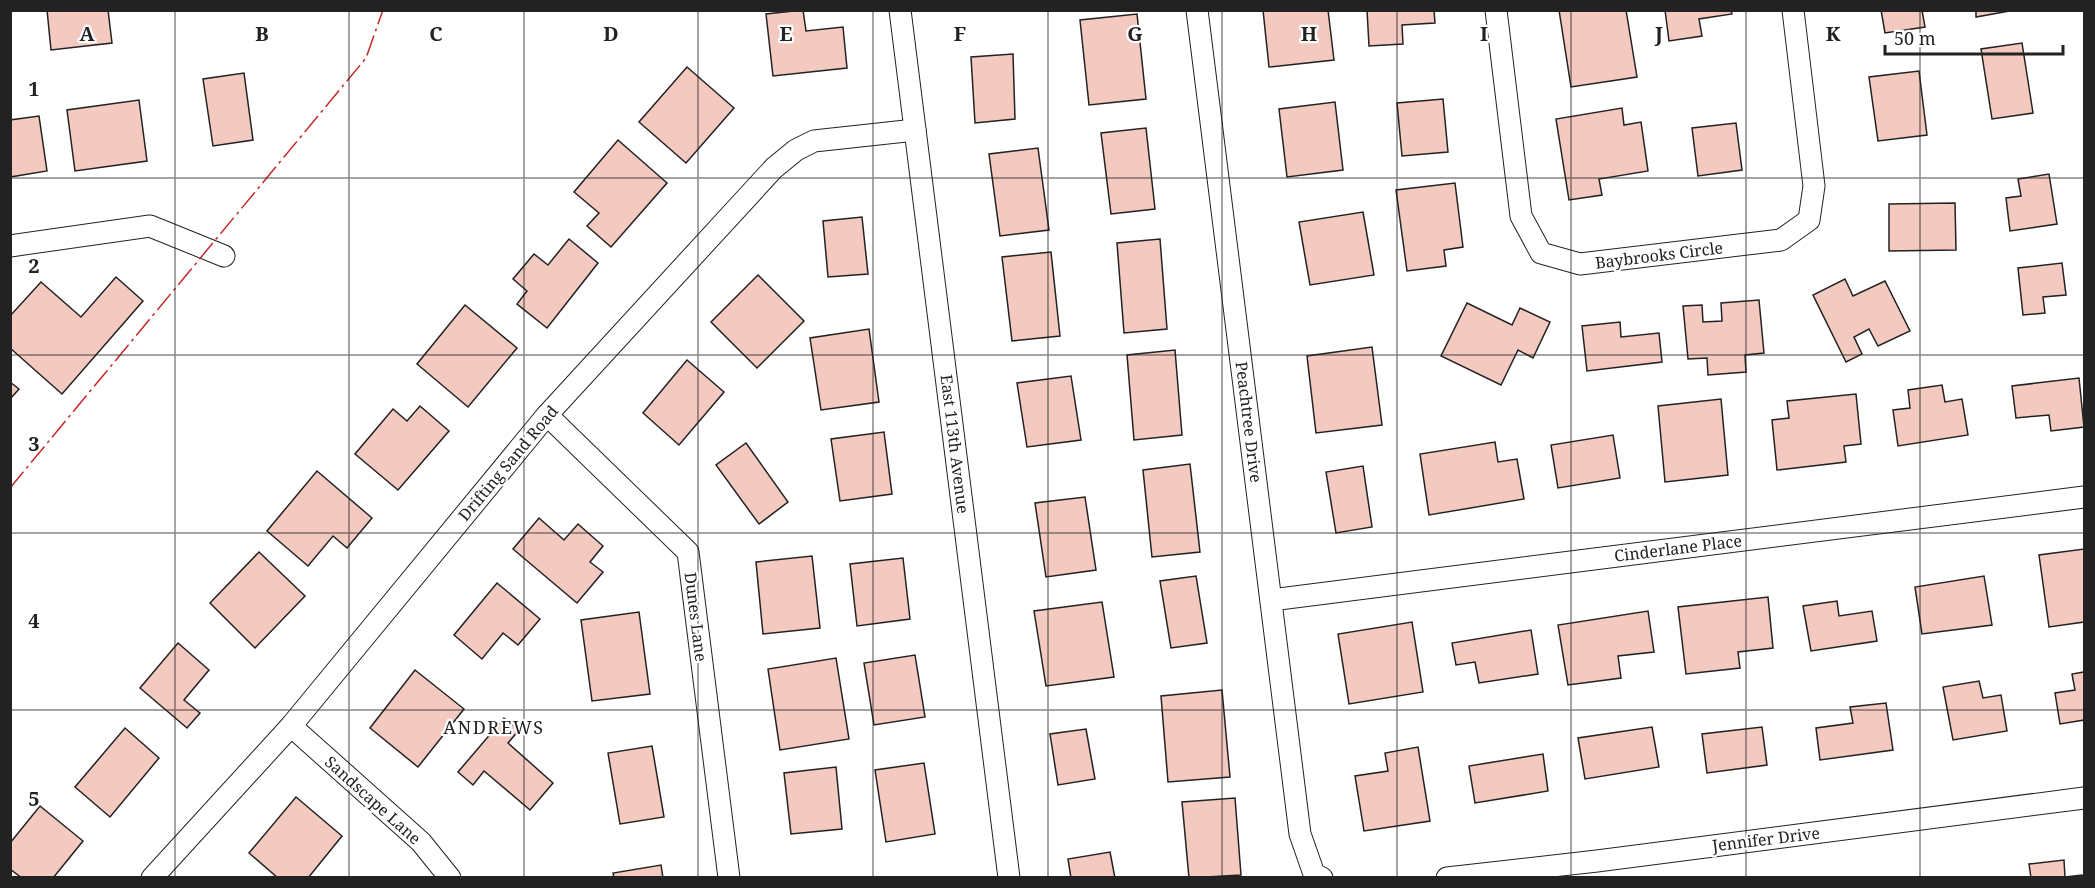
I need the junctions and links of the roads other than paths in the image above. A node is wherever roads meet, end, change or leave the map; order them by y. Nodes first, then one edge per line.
1 (900, 10) edge
2 (1197, 10) edge
3 (1496, 10) edge
4 (1793, 10) edge
5 (915, 130) junction
6 (10, 246) edge
7 (224, 256) dead end
8 (547, 415) junction
9 (2085, 497) edge
10 (1272, 600) junction
11 (291, 726) junction
12 (2085, 798) edge
13 (1598, 869) edge
14 (152, 878) edge
15 (450, 878) edge
16 (729, 878) edge
17 (1009, 878) edge
18 (1322, 878) edge
19 (1446, 878) edge

1 - 5 street, East 113th Avenue
2 - 10 street, Peachtree Drive
3 - 4 street, Baybrooks Circle
5 - 8 street, Drifting Sand Road
5 - 17 street, East 113th Avenue
6 - 7 street
8 - 11 street, Drifting Sand Road
8 - 16 street, Dunes Lane
9 - 10 street, Cinderlane Place
10 - 18 street, Peachtree Drive
11 - 14 street, Drifting Sand Road
11 - 15 street, Sandscape Lane
12 - 13 street, Jennifer Drive
13 - 19 street, Jennifer Drive

